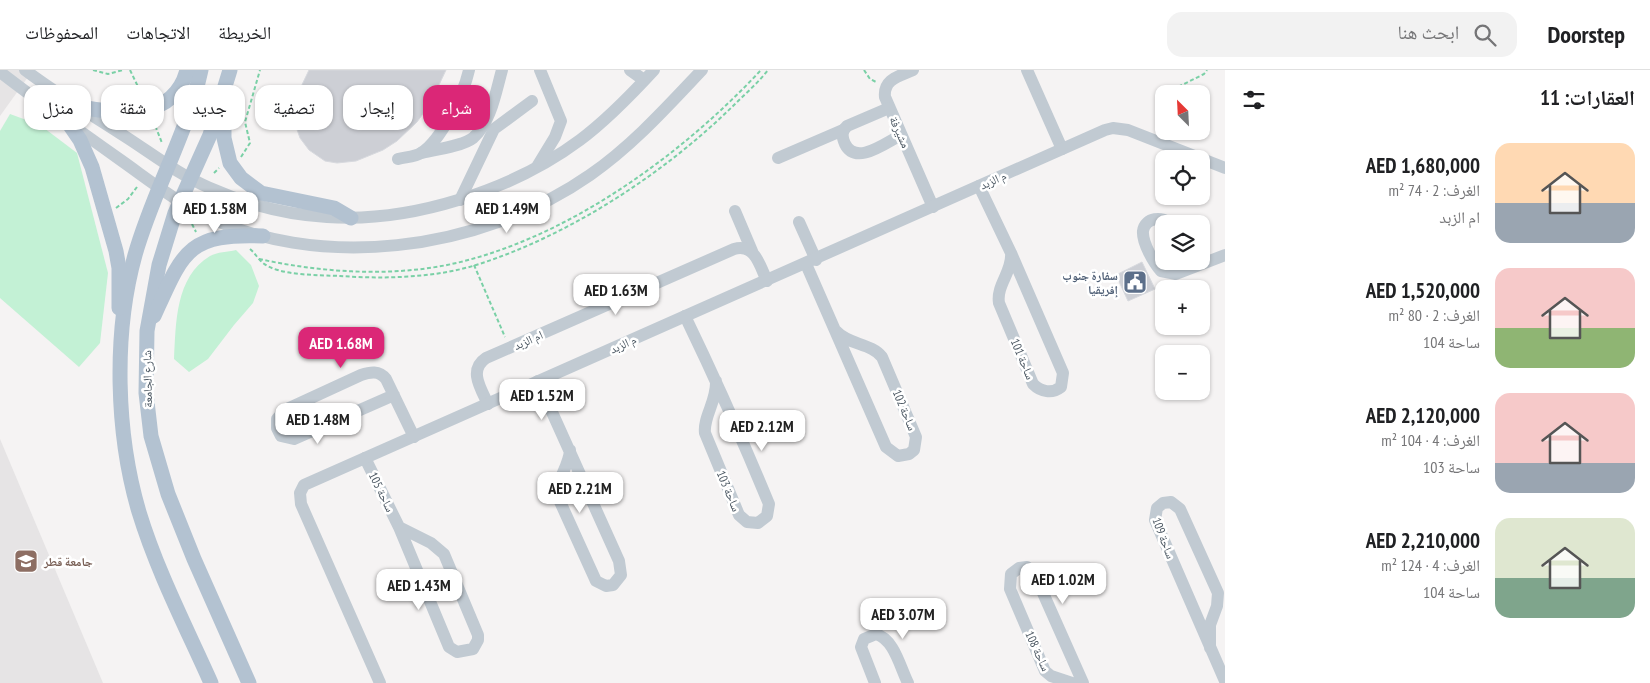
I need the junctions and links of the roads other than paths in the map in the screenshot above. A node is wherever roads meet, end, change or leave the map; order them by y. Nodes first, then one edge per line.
1 (187, 70) edge
2 (201, 70) edge
3 (230, 70) edge
4 (234, 70) edge
5 (469, 70) edge
6 (502, 70) edge
7 (540, 70) edge
8 (630, 70) edge
9 (654, 70) edge
10 (702, 70) edge
11 (913, 70) edge
12 (1027, 70) edge
13 (0, 72) edge
14 (28, 72) edge
15 (644, 80) junction
16 (47, 85) edge
17 (21, 89) junction
18 (24, 91) edge
19 (532, 101) dead end
20 (889, 108) junction
21 (91, 109) edge
22 (91, 114) edge
23 (73, 130) edge
24 (78, 130) edge
25 (843, 130) junction
26 (440, 132) junction
27 (901, 135) junction
28 (456, 144) junction
29 (1062, 149) junction
30 (421, 153) junction
31 (778, 158) dead end
32 (398, 159) dead end
33 (169, 165) junction
34 (536, 168) junction
35 (1225, 168) edge
36 (191, 179) junction
37 (978, 186) junction
38 (159, 187) junction
39 (460, 200) junction
40 (180, 202) junction
41 (933, 207) junction
42 (735, 211) dead end
43 (351, 218) junction
44 (1155, 219) edge
45 (799, 222) dead end
46 (263, 236) junction
47 (752, 251) junction
48 (1012, 253) junction
49 (1225, 255) edge
50 (1210, 259) edge
51 (811, 262) junction
52 (1155, 264) edge
53 (1160, 270) edge
54 (1183, 270) edge
55 (767, 281) junction
56 (685, 316) junction
57 (124, 327) junction
58 (147, 331) junction
59 (836, 332) junction
60 (538, 381) junction
61 (716, 381) junction
62 (394, 395) junction
63 (488, 404) junction
64 (414, 436) junction
65 (570, 450) junction
66 (365, 458) junction
67 (399, 527) junction
68 (1210, 648) junction
69 (1225, 681) edge
70 (211, 683) edge
71 (249, 683) edge
72 (380, 683) edge
73 (875, 683) edge
74 (908, 683) edge
75 (1072, 683) edge
76 (1083, 683) edge

1 - 21 main road
2 - 33 main road, شارع الجامعة
3 - 36 main road, شارع الجامعة
4 - 43 main road
5 - 26 street
6 - 28 street
7 - 34 street
8 - 15 street
9 - 15 street
10 - 46 street
11 - 20 street, مشيرفة
12 - 29 street
13 - 17 street
14 - 16 street
14 - 17 street
15 - 34 street
17 - 18 street
19 - 39 street
20 - 25 street
20 - 27 street, مشيرفة
22 - 33 street
23 - 57 main road
24 - 38 street
25 - 27 street
25 - 31 street
26 - 28 street
26 - 30 street
27 - 41 street, مشيرفة
28 - 30 street
29 - 35 street, م الزبد
29 - 37 street, م الزبد
30 - 32 street
33 - 36 street
33 - 38 main road, شارع الجامعة
34 - 39 street
36 - 40 main road, شارع الجامعة
36 - 43 street
37 - 41 street, م الزبد
37 - 48 street, ساحة 101
38 - 40 street
38 - 57 main road, شارع الجامعة
39 - 43 street
40 - 46 street
40 - 58 main road, شارع الجامعة
41 - 51 street, م الزبد
42 - 47 street
44 - 52 street
45 - 51 street, ساحة 102
46 - 58 main road
47 - 55 street
47 - 63 street, ام الزبد
48 - 48 street, ساحة 101
49 - 50 street
51 - 55 street, م الزبد
51 - 59 street, ساحة 102
53 - 54 street
55 - 56 street, م الزبد
56 - 60 street, م الزبد
56 - 61 street, ساحة 103
57 - 70 main road, شارع الجامعة
58 - 71 main road, شارع الجامعة
59 - 59 street, ساحة 102
60 - 63 street, م الزبد
60 - 65 street
61 - 61 street, ساحة 103
62 - 62 street
62 - 64 street
63 - 64 street, م الزبد
64 - 66 street, م الزبد
65 - 65 street
66 - 67 street, ساحة 105
66 - 72 street, م الزبد
67 - 67 street, ساحة 105
68 - 68 street, ساحة 109
68 - 69 street, ساحة 109
73 - 74 street
75 - 76 street, ساحة 108

